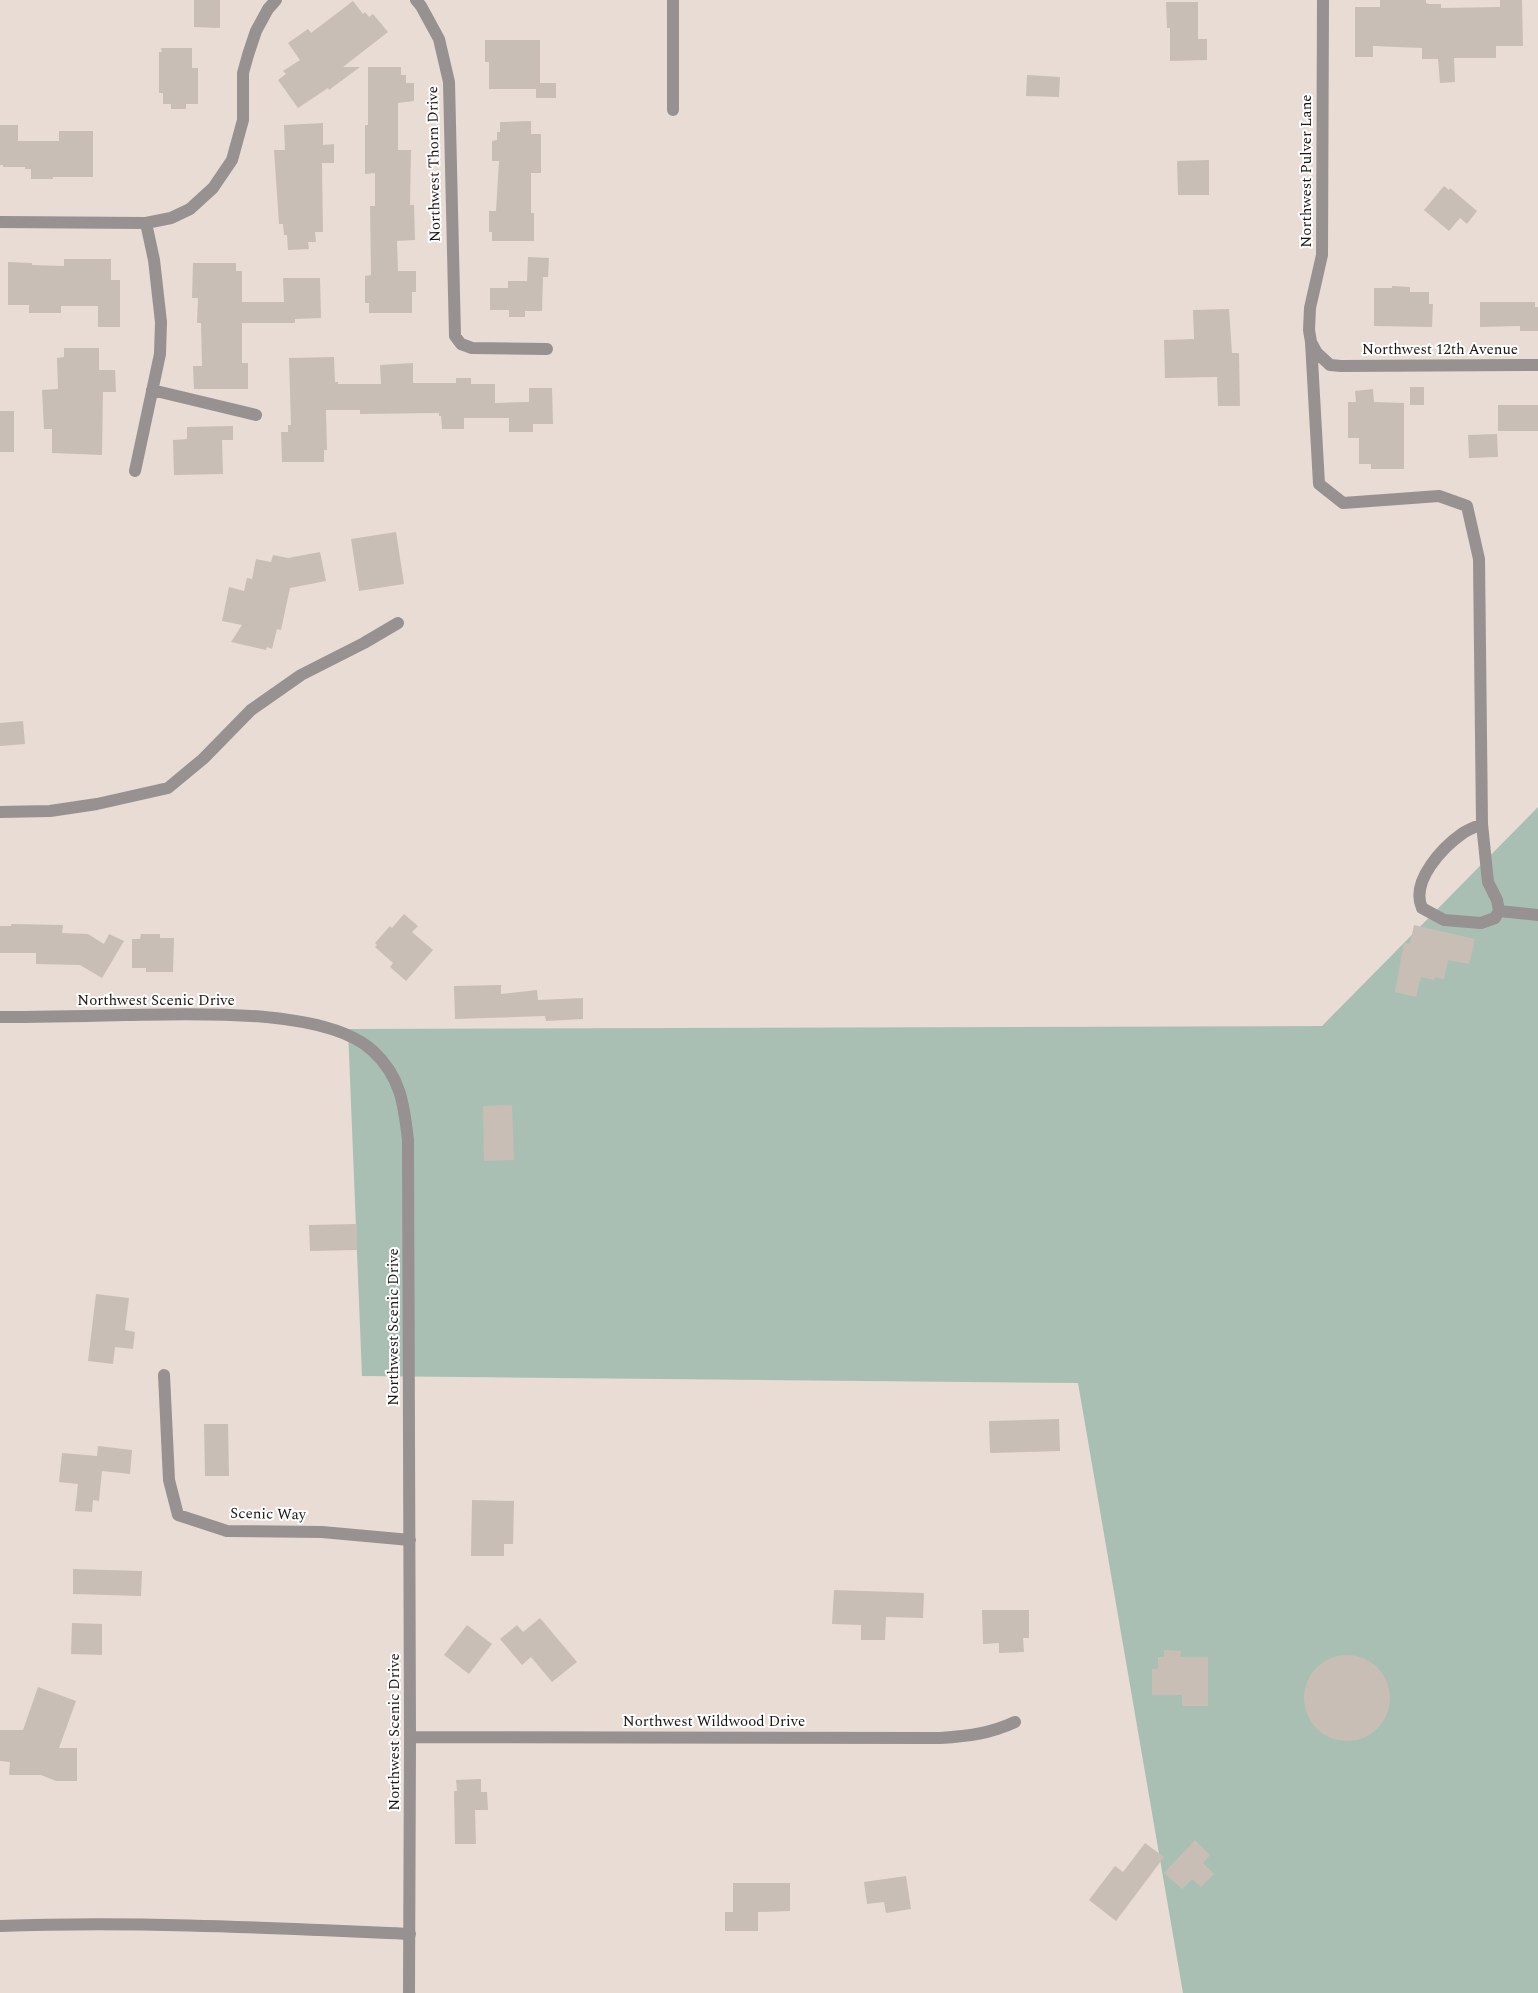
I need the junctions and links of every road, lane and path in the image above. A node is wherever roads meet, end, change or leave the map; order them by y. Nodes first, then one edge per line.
1 (276, 0) edge
2 (416, 0) edge
3 (673, 0) edge
4 (1323, 0) edge
5 (673, 110) dead end
6 (0, 222) edge
7 (146, 223) junction
8 (1311, 342) junction
9 (547, 348) dead end
10 (1538, 366) edge
11 (152, 390) junction
12 (256, 415) dead end
13 (135, 471) dead end
14 (398, 623) dead end
15 (0, 812) edge
16 (1482, 824) junction
17 (1499, 911) junction
18 (1538, 915) edge
19 (0, 1018) edge
20 (164, 1375) dead end
21 (410, 1540) junction
22 (1015, 1722) dead end
23 (410, 1737) junction
24 (0, 1926) edge
25 (410, 1934) junction
26 (409, 1993) edge

1 - 7 street
2 - 9 street, Northwest Thorn Drive
3 - 5 street
4 - 8 street, Northwest Pulver Lane
6 - 7 street
7 - 11 street
8 - 10 street, Northwest 12th Avenue
8 - 16 street, Northwest Pulver Lane
11 - 12 street
11 - 13 street
14 - 15 street
16 - 17 street
16 - 17 street
17 - 18 street
19 - 21 street, Northwest Scenic Drive
20 - 21 street, Scenic Way
21 - 23 street, Northwest Scenic Drive
22 - 23 street, Northwest Wildwood Drive
23 - 25 street, Northwest Scenic Drive
24 - 25 street
25 - 26 street, Northwest Scenic Drive

